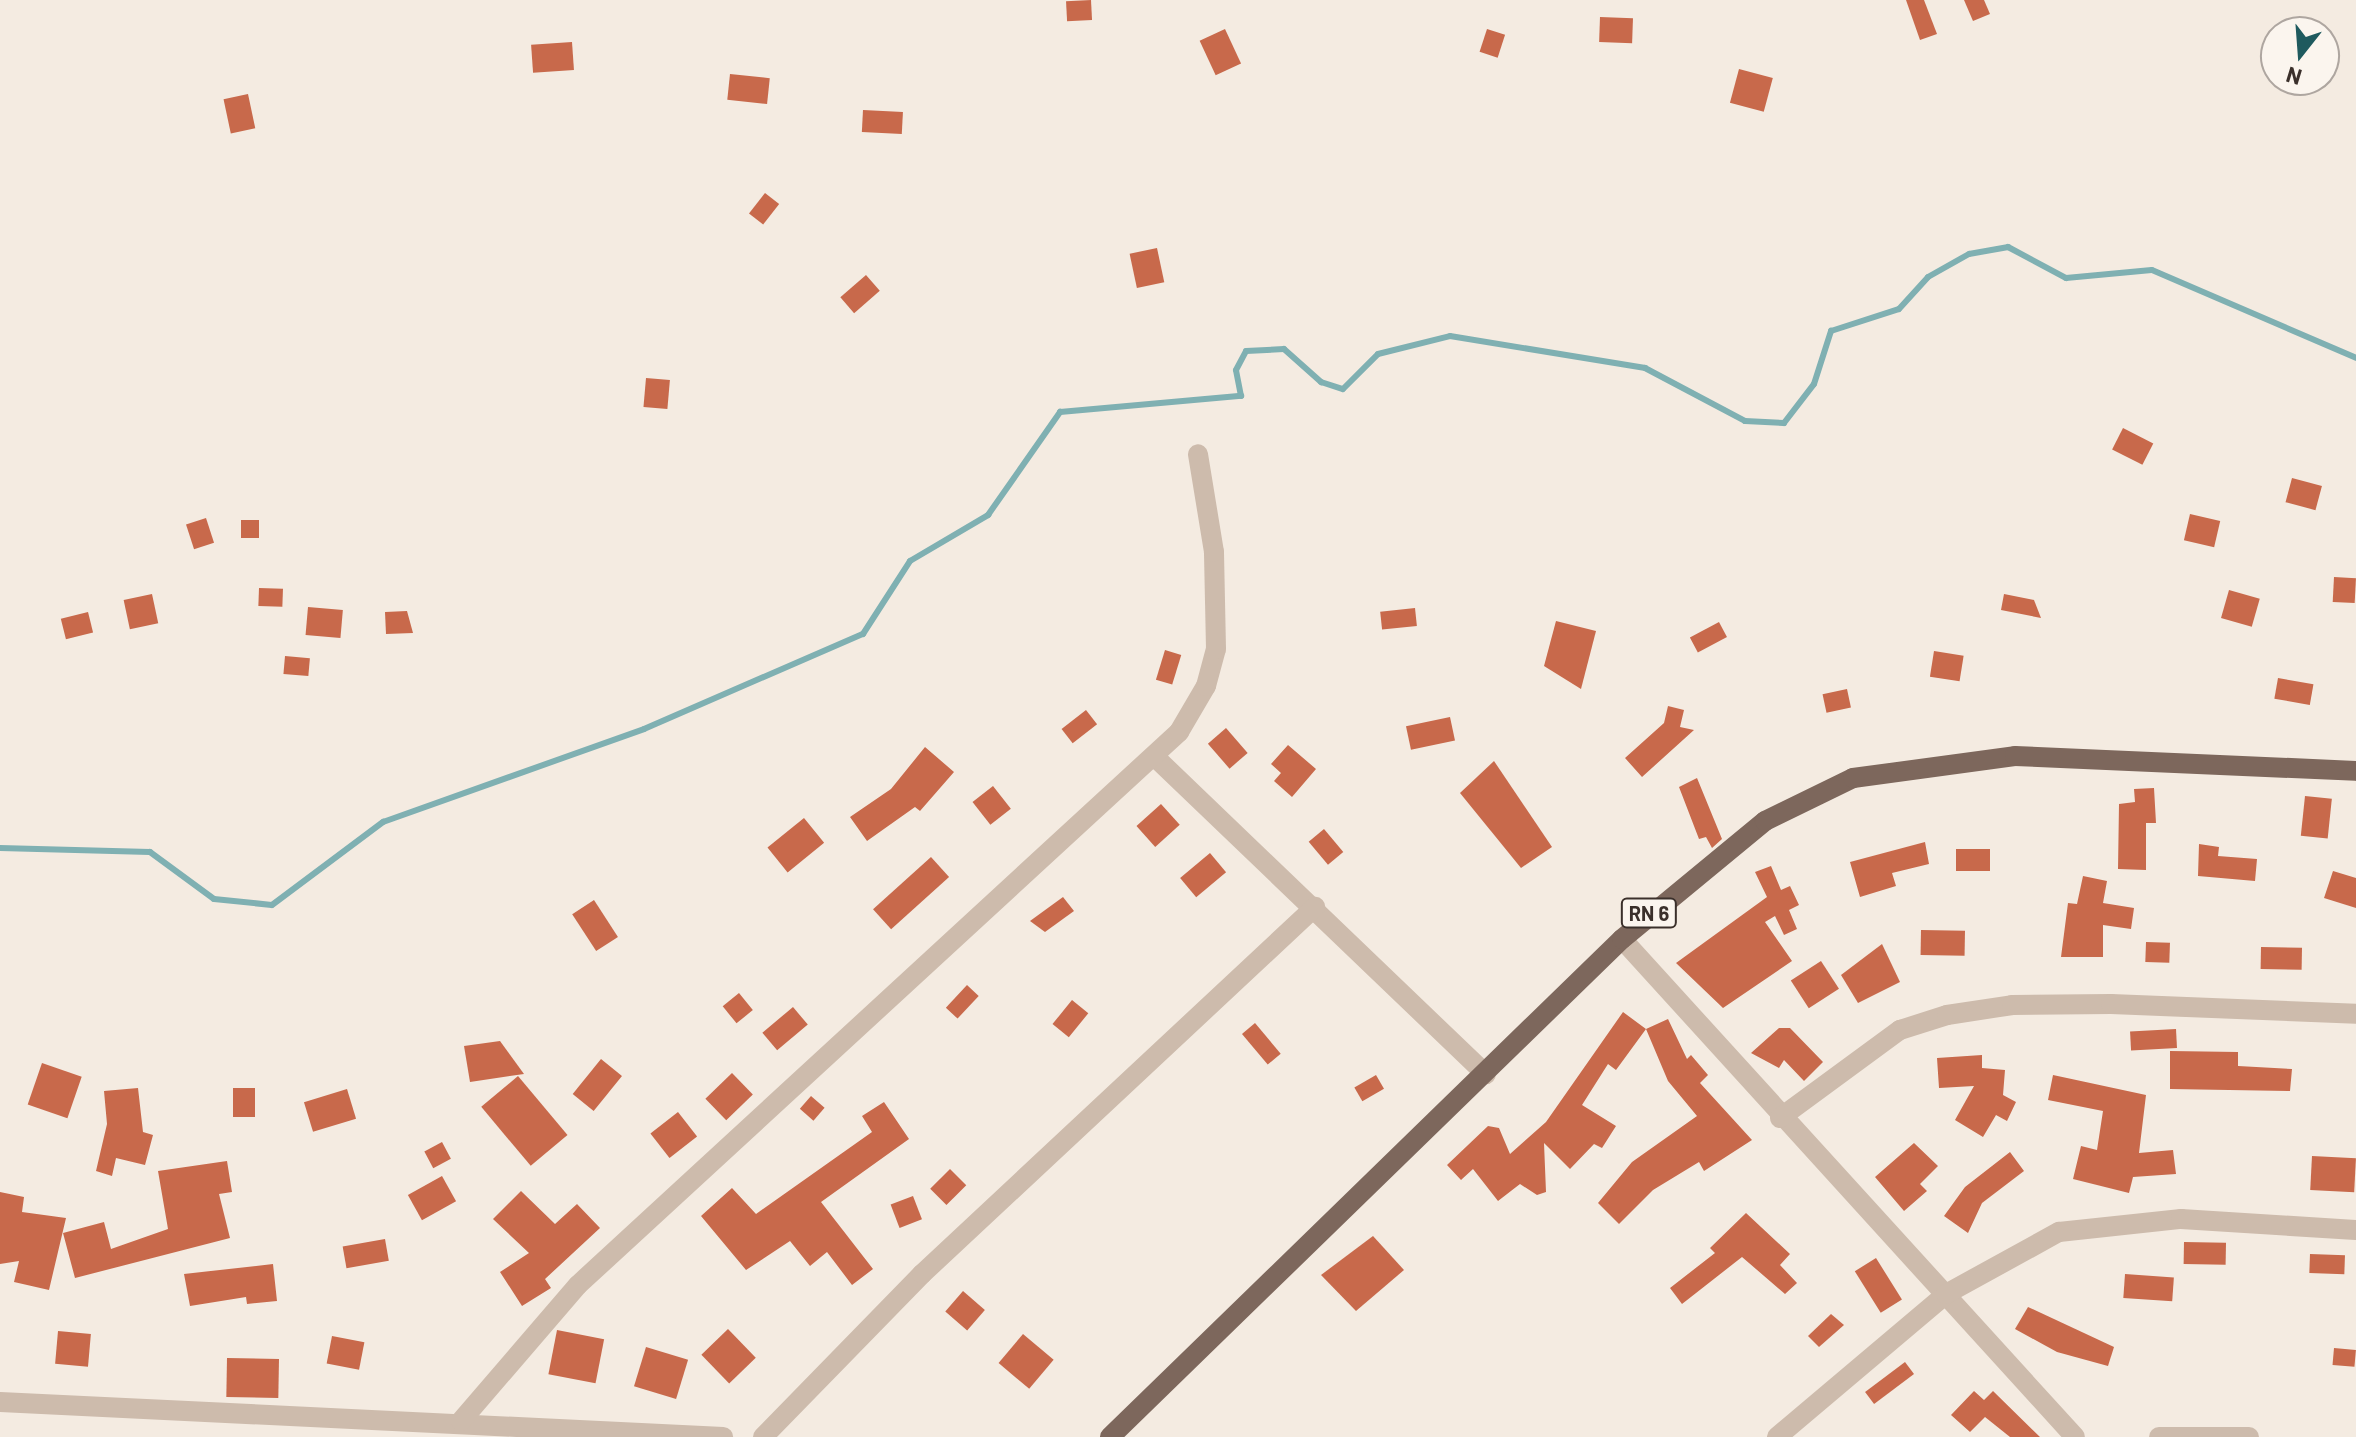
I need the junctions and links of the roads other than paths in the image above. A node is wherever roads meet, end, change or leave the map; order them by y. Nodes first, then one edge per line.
1 (1198, 454) dead end
2 (1156, 758) junction
3 (2356, 771) edge
4 (1315, 907) junction
5 (1622, 939) junction
6 (2356, 1014) edge
7 (1486, 1074) junction
8 (1780, 1118) junction
9 (2356, 1230) edge
10 (1946, 1294) junction
11 (0, 1402) edge
12 (284, 1415) junction
13 (461, 1421) junction
14 (282, 1437) edge
15 (723, 1437) edge
16 (763, 1437) edge
17 (1110, 1437) edge
18 (1777, 1437) edge
19 (2075, 1437) edge
20 (2159, 1437) edge
21 (2249, 1437) edge

1 - 2 street
2 - 4 street
2 - 13 street
3 - 5 main road, RN 6
4 - 7 street
4 - 16 street
5 - 7 main road, RN 6
5 - 8 street
6 - 8 street
7 - 17 main road, RN 6
8 - 10 street
9 - 10 street
10 - 18 street
10 - 19 street
11 - 12 street
12 - 13 street
12 - 14 street
13 - 15 street
20 - 21 street

